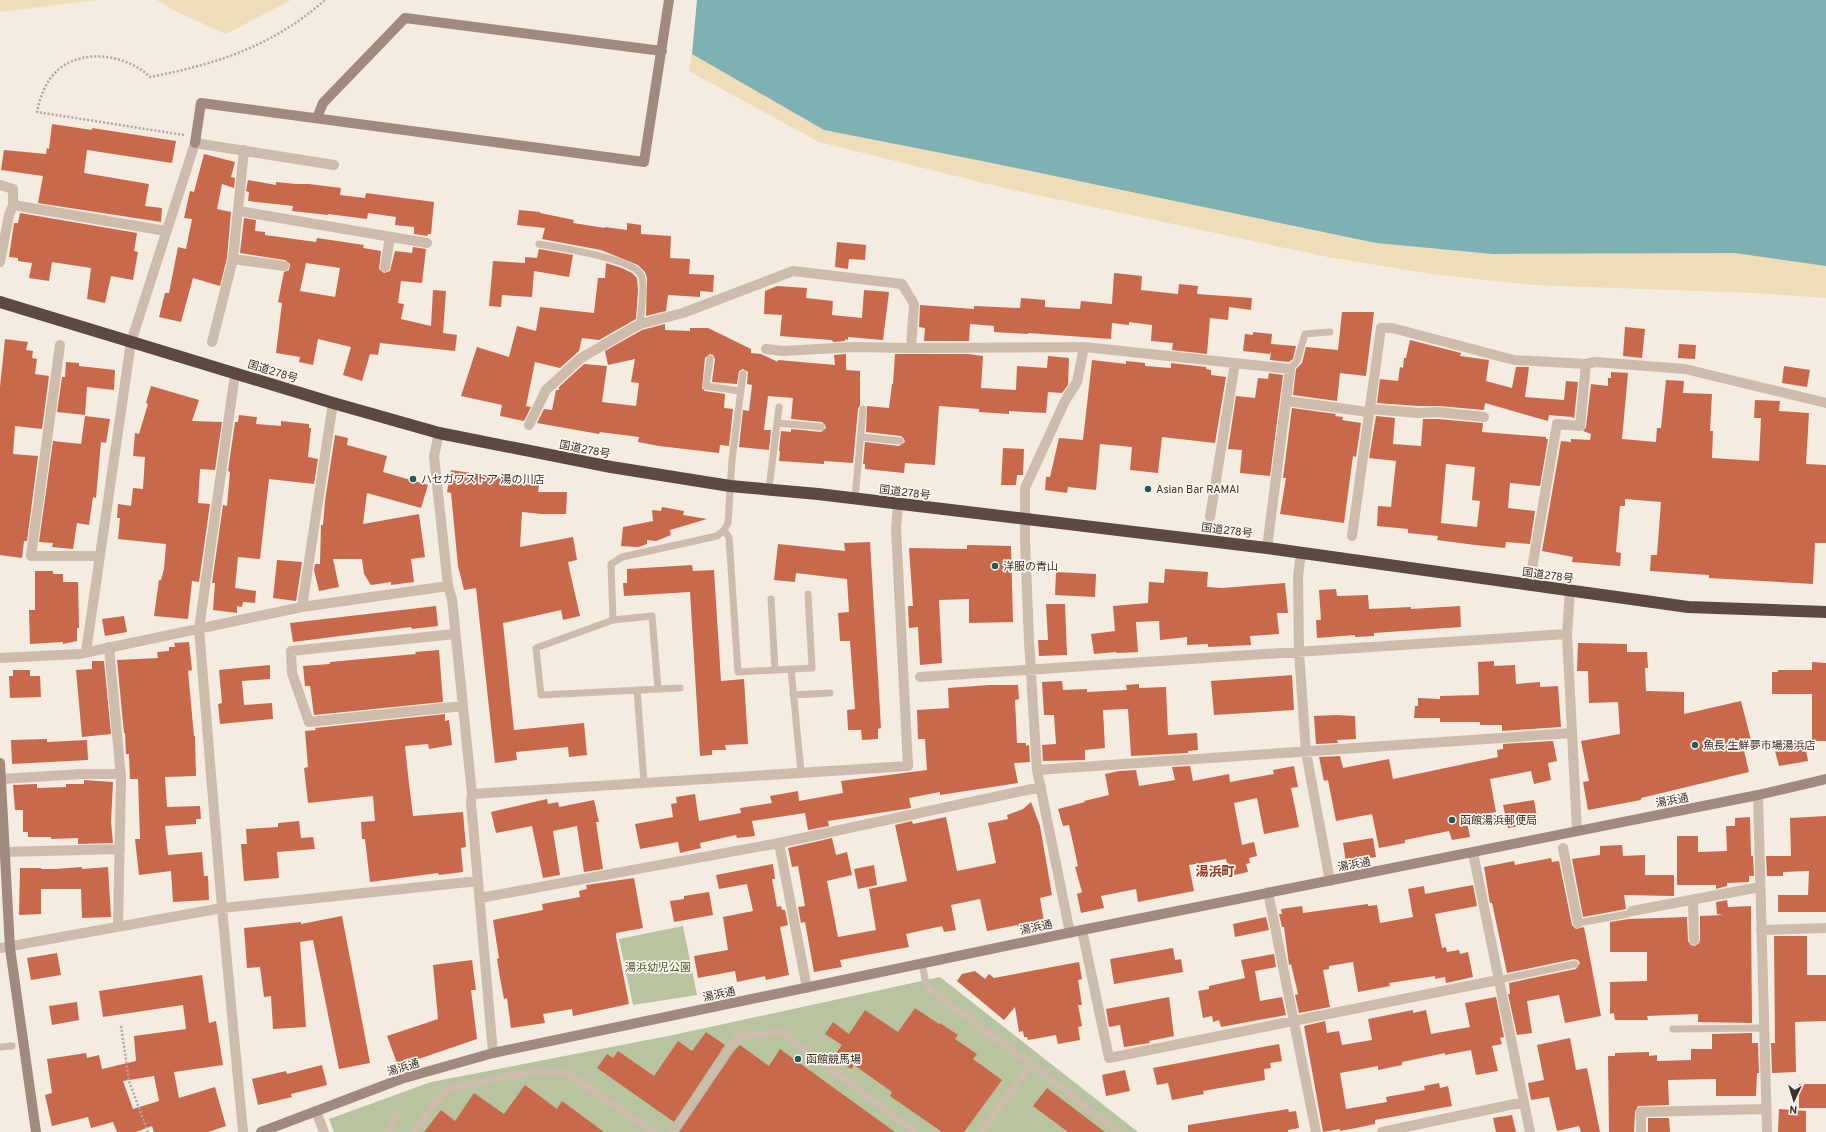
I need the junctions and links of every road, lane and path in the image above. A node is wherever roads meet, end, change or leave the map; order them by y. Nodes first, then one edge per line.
1 (325, 0) edge
2 (669, 0) edge
3 (662, 51) junction
4 (317, 118) junction
5 (195, 140) junction
6 (244, 150) junction
7 (334, 165) dead end
8 (0, 186) edge
9 (14, 205) junction
10 (239, 211) junction
11 (166, 231) junction
12 (390, 237) junction
13 (427, 243) dead end
14 (539, 244) dead end
15 (233, 259) junction
16 (0, 262) edge
17 (284, 266) dead end
18 (385, 267) dead end
19 (0, 302) edge
20 (640, 324) junction
21 (1330, 332) dead end
22 (132, 342) junction
23 (212, 342) dead end
24 (60, 345) dead end
25 (1084, 347) junction
26 (910, 348) junction
27 (766, 349) dead end
28 (710, 359) dead end
29 (1235, 363) junction
30 (1586, 364) junction
31 (1290, 369) junction
32 (235, 374) junction
33 (742, 374) dead end
34 (740, 391) junction
35 (1287, 401) junction
36 (333, 403) junction
37 (1826, 403) edge
38 (779, 407) dead end
39 (863, 409) dead end
40 (1369, 411) junction
41 (1484, 417) dead end
42 (777, 424) junction
43 (529, 425) dead end
44 (821, 427) dead end
45 (439, 433) junction
46 (860, 437) junction
47 (900, 441) dead end
48 (730, 486) junction
49 (769, 489) junction
50 (855, 499) junction
51 (898, 505) junction
52 (1210, 517) dead end
53 (1025, 520) junction
54 (724, 530) junction
55 (1352, 536) dead end
56 (1267, 548) junction
57 (1301, 552) junction
58 (99, 556) junction
59 (448, 586) junction
60 (1529, 586) junction
61 (1570, 591) junction
62 (808, 594) dead end
63 (771, 599) dead end
64 (302, 607) junction
65 (1826, 612) edge
66 (613, 620) junction
67 (199, 629) junction
68 (455, 634) junction
69 (1567, 634) junction
70 (109, 647) junction
71 (86, 652) junction
72 (1300, 652) junction
73 (0, 658) edge
74 (791, 669) junction
75 (775, 670) junction
76 (1031, 670) junction
77 (920, 677) dead end
78 (680, 688) dead end
79 (658, 689) junction
80 (637, 690) junction
81 (830, 693) dead end
82 (793, 696) junction
83 (464, 706) junction
84 (1572, 733) junction
85 (1306, 752) junction
86 (0, 763) edge
87 (1037, 770) junction
88 (801, 772) junction
89 (121, 774) junction
90 (1, 779) edge
91 (1826, 779) edge
92 (644, 782) junction
93 (1041, 787) junction
94 (472, 794) junction
95 (1758, 795) junction
96 (1577, 831) junction
97 (779, 843) junction
98 (1563, 848) dead end
99 (120, 849) junction
100 (4, 852) junction
101 (1473, 853) junction
102 (478, 881) junction
103 (1330, 881) junction
104 (1760, 887) junction
105 (1268, 892) junction
106 (480, 898) junction
107 (1693, 900) junction
108 (222, 908) junction
109 (1632, 911) joint
110 (1578, 923) joint
111 (118, 927) junction
112 (1826, 928) edge
113 (1082, 930) junction
114 (1761, 930) junction
115 (1070, 933) junction
116 (1694, 940) dead end
117 (5, 948) edge
118 (922, 964) junction
119 (1575, 964) dead end
120 (1498, 980) junction
121 (807, 988) junction
122 (1294, 1021) junction
123 (121, 1026) dead end
124 (1764, 1028) junction
125 (1673, 1029) dead end
126 (12, 1046) dead end
127 (0, 1047) edge
128 (493, 1053) junction
129 (1031, 1064) junction
130 (1524, 1102) junction
131 (1766, 1109) junction
132 (316, 1111) junction
133 (398, 1114) dead end
134 (36, 1132) edge
135 (148, 1132) edge
136 (243, 1132) edge
137 (261, 1132) edge
138 (324, 1132) edge
139 (387, 1132) edge
140 (414, 1132) edge
141 (653, 1132) edge
142 (672, 1132) edge
143 (915, 1132) edge
144 (981, 1132) edge
145 (1118, 1132) edge
146 (1316, 1132) edge
147 (1386, 1132) edge
148 (1530, 1132) edge
149 (1641, 1132) edge
150 (1767, 1132) edge

1 - 5 path
2 - 3 street
3 - 4 street
3 - 4 street
4 - 5 street
5 - 6 street
5 - 11 street
6 - 7 street
6 - 10 street
8 - 9 street
9 - 11 street
9 - 16 street
10 - 12 street
10 - 15 street
11 - 22 street
12 - 13 street
12 - 18 street
14 - 20 lane
15 - 17 street
15 - 23 street
19 - 22 highway, 国道278号
20 - 26 street
20 - 43 street
21 - 31 lane
22 - 32 highway, 国道278号
22 - 58 street
24 - 58 street
25 - 26 street
25 - 29 street
25 - 53 street
26 - 27 street
28 - 34 lane
29 - 31 street
29 - 52 street
30 - 37 street
30 - 40 street
30 - 60 street
31 - 35 street
32 - 36 highway, 国道278号
32 - 67 street
33 - 34 lane
34 - 48 lane
35 - 40 street
35 - 56 street
36 - 45 highway, 国道278号
36 - 64 street
38 - 42 lane
39 - 46 lane
40 - 41 street
40 - 55 street
42 - 44 lane
42 - 49 lane
45 - 48 highway, 国道278号
45 - 59 street
46 - 47 lane
46 - 50 lane
48 - 49 highway, 国道278号
48 - 54 lane
49 - 50 highway, 国道278号
50 - 51 highway, 国道278号
51 - 53 highway, 国道278号
51 - 88 street
53 - 56 highway, 国道278号
53 - 76 street
54 - 66 lane
54 - 75 lane
56 - 57 highway, 国道278号
57 - 60 highway, 国道278号
57 - 72 street
58 - 71 street
59 - 64 street
59 - 68 street
60 - 61 highway, 国道278号
61 - 65 highway, 国道278号
61 - 69 street
62 - 74 lane
63 - 75 lane
64 - 67 street
66 - 79 lane
66 - 80 lane
67 - 70 street
67 - 108 street
68 - 83 street
68 - 83 street
69 - 72 street
69 - 84 street
70 - 71 street
70 - 89 street
71 - 73 street
72 - 76 street
72 - 85 street
74 - 75 lane
74 - 82 lane
76 - 77 street
76 - 87 street
78 - 79 lane
79 - 80 lane
80 - 92 lane
81 - 82 lane
82 - 88 lane
83 - 94 street
84 - 85 street
84 - 96 street
85 - 87 street
85 - 103 street
86 - 90 street
87 - 93 street
88 - 92 street
89 - 90 street
89 - 99 street
90 - 100 street
91 - 95 street, 湯浜通
92 - 94 street
93 - 97 street
93 - 115 street
94 - 102 street
95 - 96 street, 湯浜通
95 - 104 street
96 - 101 street, 湯浜通
97 - 106 street
97 - 121 street
98 - 110 street
99 - 100 street
99 - 111 street
100 - 117 street
101 - 103 street, 湯浜通
101 - 120 street
102 - 106 street
102 - 108 street
103 - 105 street, 湯浜通
104 - 107 street
104 - 114 street
105 - 113 street, 湯浜通
105 - 122 street
106 - 128 street
107 - 109 street
107 - 116 street
108 - 111 street
108 - 136 street
109 - 110 lane
111 - 117 street
112 - 114 street
113 - 115 street, 湯浜通
113 - 122 street
114 - 124 street
115 - 118 street, 湯浜通
117 - 134 street
118 - 121 street, 湯浜通
118 - 129 lane
119 - 120 lane
120 - 122 street
120 - 130 street
121 - 128 street, 湯浜通
122 - 146 street
123 - 135 path
124 - 125 lane
124 - 131 street
126 - 127 lane
128 - 132 street, 湯浜通
129 - 144 lane
129 - 145 lane
130 - 147 street
130 - 148 street
131 - 149 street
131 - 150 street
132 - 137 street, 湯浜通
132 - 138 street
133 - 139 lane
140 - 141 lane
142 - 143 lane

